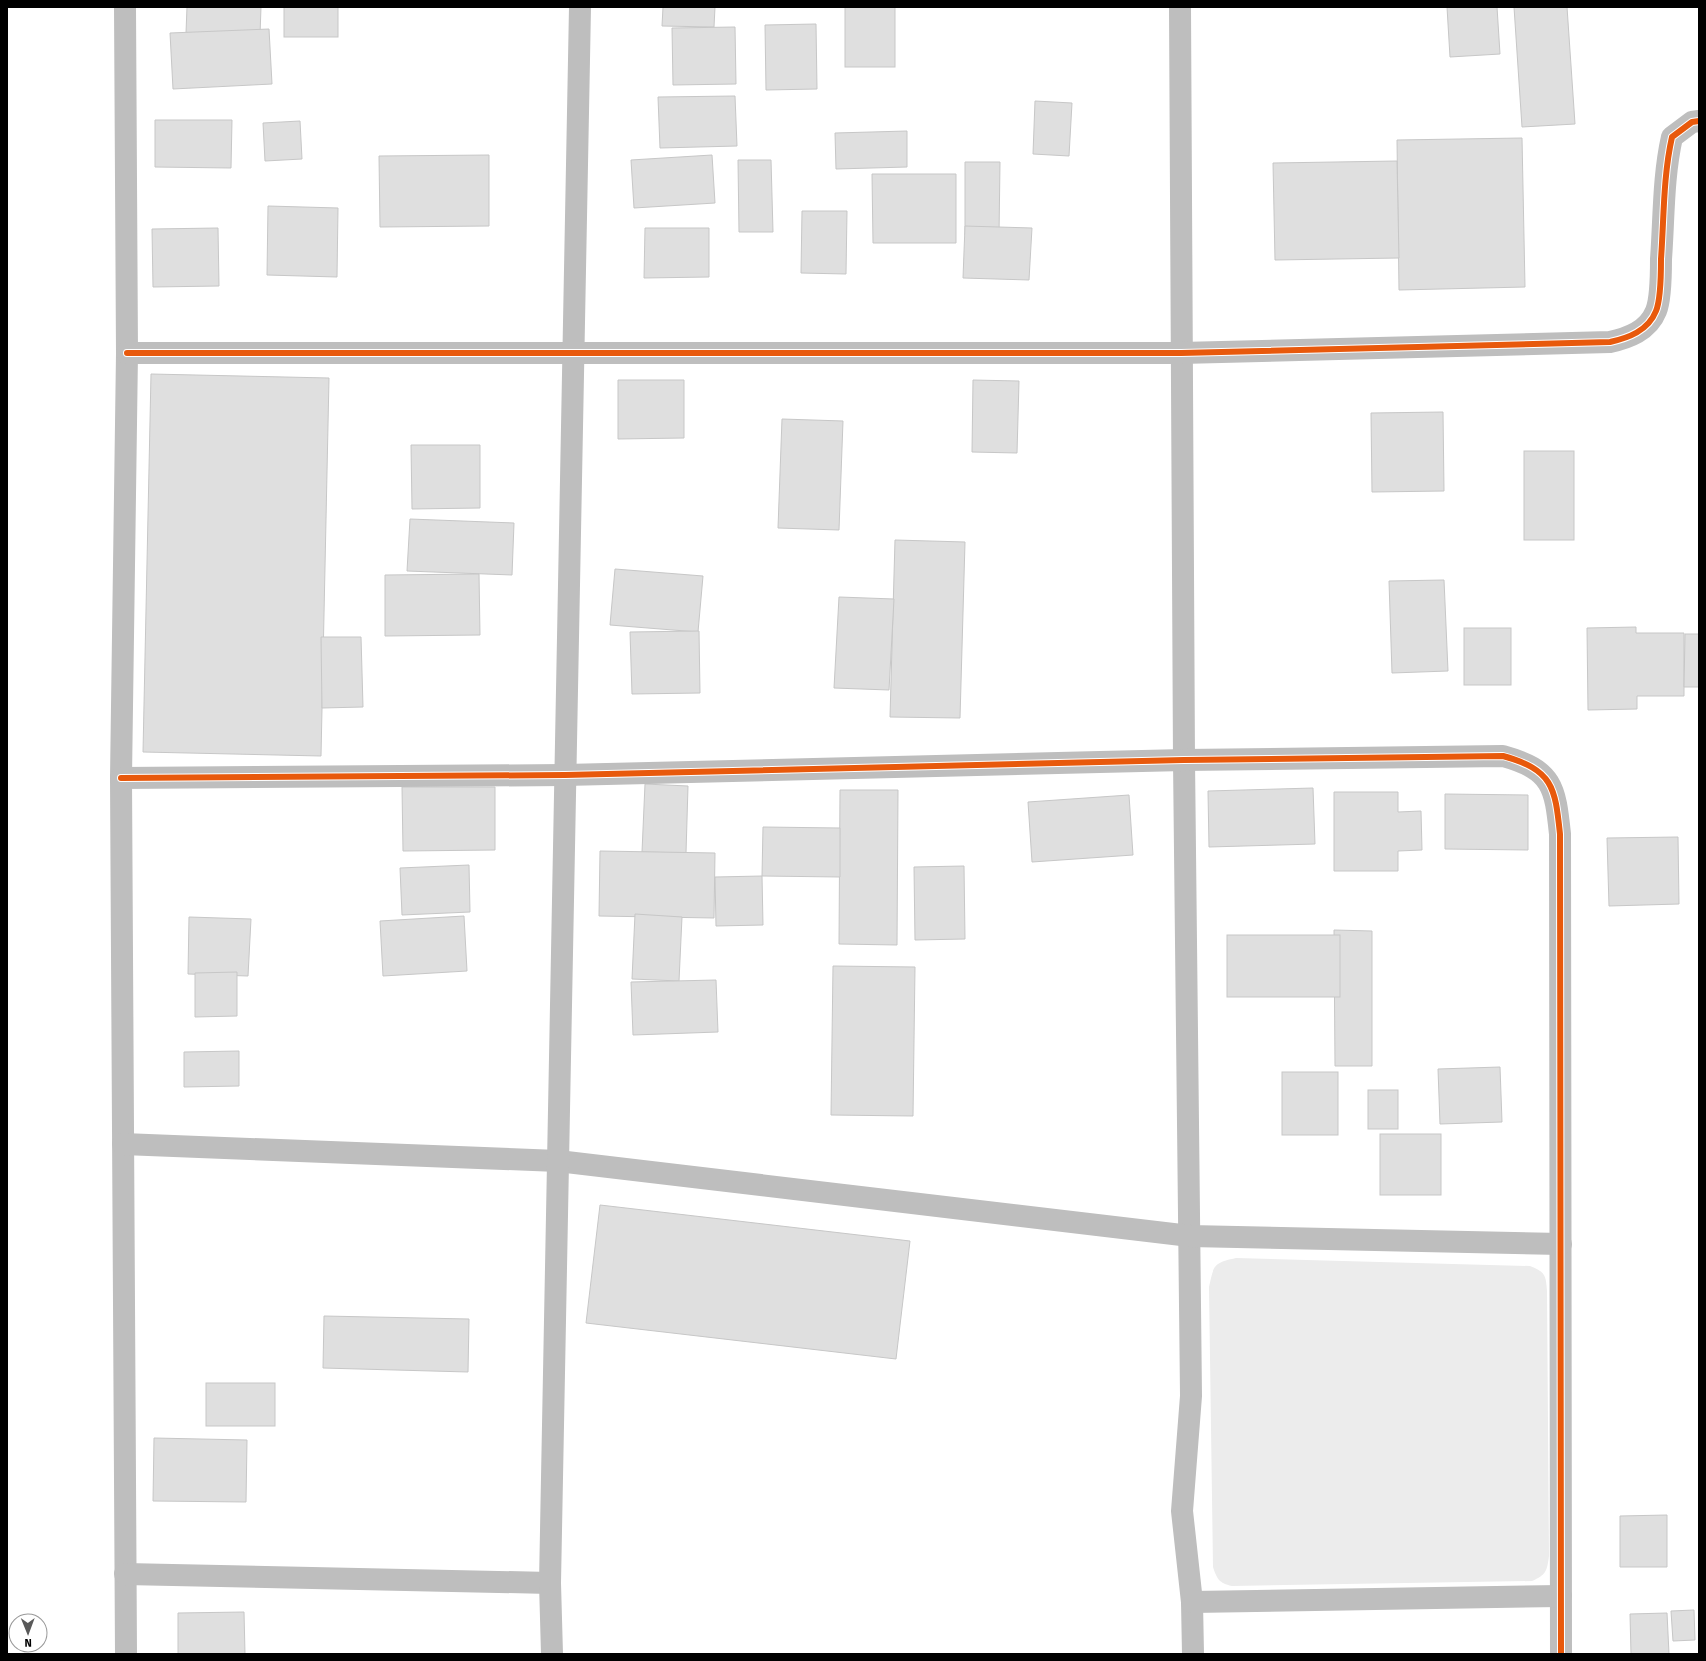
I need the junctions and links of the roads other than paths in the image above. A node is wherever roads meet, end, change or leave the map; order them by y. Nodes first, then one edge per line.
1 (125, 7) edge
2 (580, 7) edge
3 (1180, 7) edge
4 (1699, 121) edge
5 (127, 353) junction
6 (573, 353) junction
7 (1182, 353) junction
8 (1184, 760) junction
9 (565, 775) junction
10 (121, 778) junction
11 (122, 1144) junction
12 (558, 1161) junction
13 (1190, 1236) junction
14 (1562, 1244) junction
15 (125, 1574) junction
16 (550, 1582) junction
17 (1561, 1596) junction
18 (1192, 1602) junction
19 (126, 1654) edge
20 (552, 1654) edge
21 (1193, 1654) edge
22 (1561, 1654) edge

1 - 5 street
2 - 6 street
3 - 7 street
4 - 7 street
5 - 6 street
5 - 10 street
6 - 7 street
6 - 9 street
7 - 8 street
8 - 9 street
8 - 13 street
8 - 14 street
9 - 10 street
9 - 12 street
10 - 11 street
11 - 12 street
11 - 15 street
12 - 13 street
12 - 16 street
13 - 14 street
13 - 18 street
14 - 17 street
15 - 16 street
15 - 19 street
16 - 20 street
17 - 18 street
17 - 22 street
18 - 21 street

